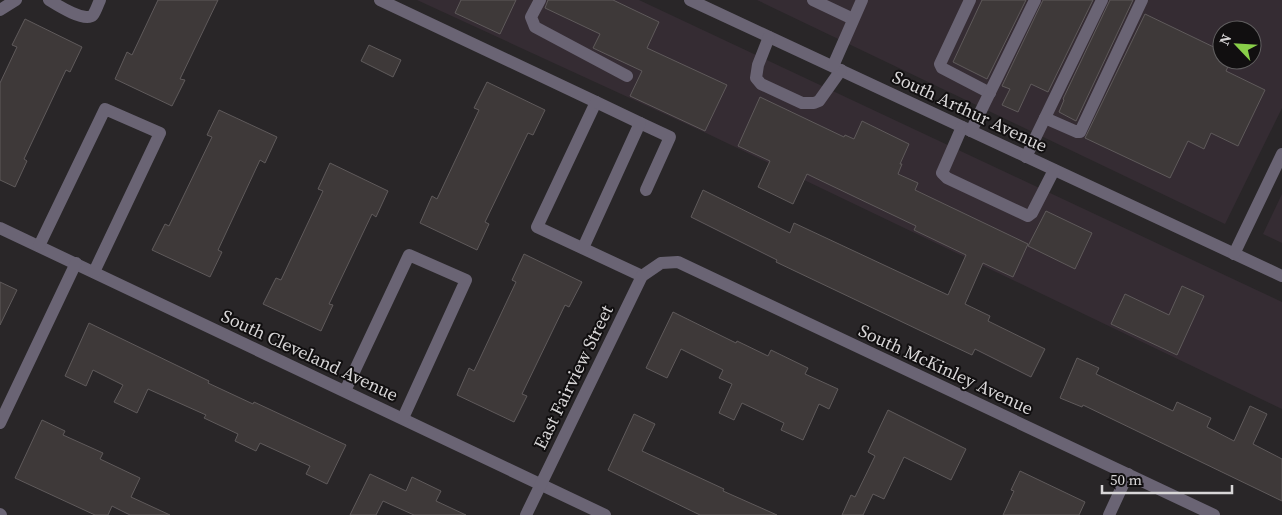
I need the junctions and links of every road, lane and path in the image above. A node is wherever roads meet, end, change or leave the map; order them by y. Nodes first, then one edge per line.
1 (16, 0) edge
2 (49, 0) edge
3 (100, 0) edge
4 (380, 0) edge
5 (540, 0) edge
6 (690, 0) edge
7 (813, 0) edge
8 (862, 0) edge
9 (970, 0) edge
10 (1035, 0) edge
11 (1102, 0) edge
12 (1142, 0) edge
13 (0, 10) edge
14 (854, 19) junction
15 (769, 36) junction
16 (837, 68) junction
17 (627, 76) dead end
18 (990, 93) junction
19 (596, 102) junction
20 (1045, 118) junction
21 (640, 123) junction
22 (966, 129) junction
23 (1282, 154) edge
24 (1026, 157) junction
25 (1054, 170) junction
26 (646, 190) dead end
27 (0, 228) edge
28 (39, 246) junction
29 (583, 248) junction
30 (1234, 254) junction
31 (76, 263) junction
32 (661, 263) joint
33 (94, 272) junction
34 (642, 276) junction
35 (1282, 276) edge
36 (345, 391) junction
37 (403, 418) junction
38 (0, 423) edge
39 (1128, 474) junction
40 (540, 484) junction
41 (526, 515) edge
42 (605, 515) edge
43 (1109, 515) edge
44 (1214, 515) edge

1 - 13 street
2 - 3 street
4 - 19 street
5 - 17 street
6 - 15 street, South Arthur Avenue
7 - 14 street
8 - 14 street
9 - 18 street
10 - 18 street
11 - 20 street
12 - 20 street
14 - 16 street
15 - 16 street, South Arthur Avenue
15 - 16 street
16 - 22 street, South Arthur Avenue
18 - 22 street
19 - 21 street
19 - 29 street
20 - 24 street
21 - 26 street
21 - 29 street
22 - 24 street, South Arthur Avenue
22 - 25 street
23 - 30 street
24 - 25 street, South Arthur Avenue
25 - 30 street, South Arthur Avenue
27 - 28 street, South Cleveland Avenue
28 - 31 street, South Cleveland Avenue
28 - 33 street
29 - 34 street
30 - 35 street, South Arthur Avenue
31 - 33 street, South Cleveland Avenue
31 - 38 street
32 - 34 street, East Fairview Street
32 - 39 street, South McKinley Avenue
33 - 36 street, South Cleveland Avenue
34 - 40 street, East Fairview Street
36 - 37 street, South Cleveland Avenue
36 - 37 street
37 - 40 street, South Cleveland Avenue
39 - 43 street
39 - 44 street, South McKinley Avenue
40 - 41 street, East Fairview Street
40 - 42 street, South Cleveland Avenue

